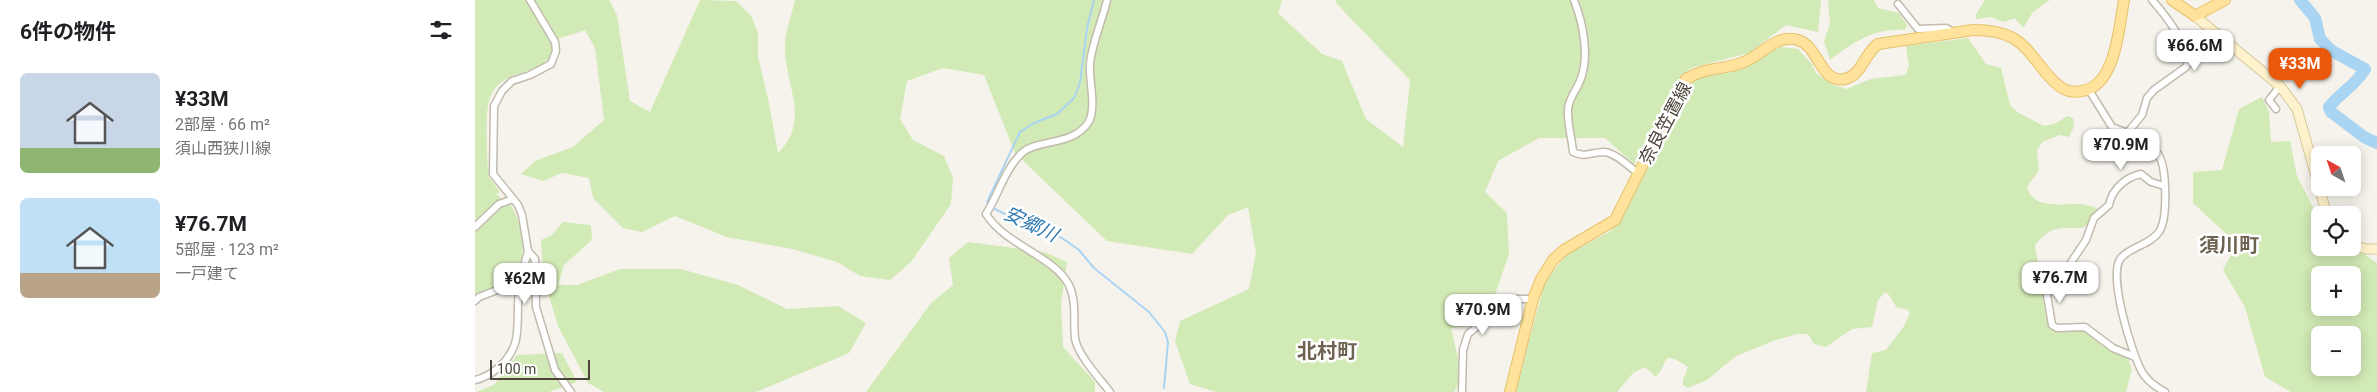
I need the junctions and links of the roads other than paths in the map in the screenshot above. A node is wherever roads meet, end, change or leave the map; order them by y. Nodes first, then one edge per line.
1 (530, 0) edge
2 (1107, 0) edge
3 (1574, 0) edge
4 (2124, 0) edge
5 (2152, 0) edge
6 (2172, 0) edge
7 (2225, 0) edge
8 (1899, 4) dead end
9 (2195, 16) junction
10 (1953, 32) junction
11 (2281, 86) junction
12 (2089, 90) junction
13 (2276, 109) dead end
14 (2128, 132) junction
15 (1638, 174) junction
16 (2164, 186) junction
17 (513, 199) junction
18 (2324, 206) edge
19 (475, 227) edge
20 (2361, 247) edge
21 (2377, 249) edge
22 (528, 251) junction
23 (522, 268) junction
24 (1533, 299) junction
25 (475, 301) edge
26 (2135, 357) junction
27 (475, 380) edge
28 (571, 392) edge
29 (1110, 392) edge
30 (1462, 392) edge
31 (1510, 392) edge
32 (2165, 392) edge

1 - 17 street
2 - 29 street
3 - 15 street
4 - 12 main road
5 - 14 street
6 - 9 main road
7 - 9 main road
8 - 10 street
9 - 11 main road
10 - 12 main road, 奈良笠置線
10 - 15 main road, 奈良笠置線
11 - 13 street
11 - 18 main road
12 - 14 street
14 - 16 street
15 - 24 main road, 奈良笠置線
16 - 26 street
16 - 26 street
17 - 19 street
17 - 22 street
20 - 21 main road
22 - 23 street
22 - 28 street
23 - 25 street
23 - 27 street
24 - 30 street
24 - 31 main road, 奈良笠置線
26 - 32 street

